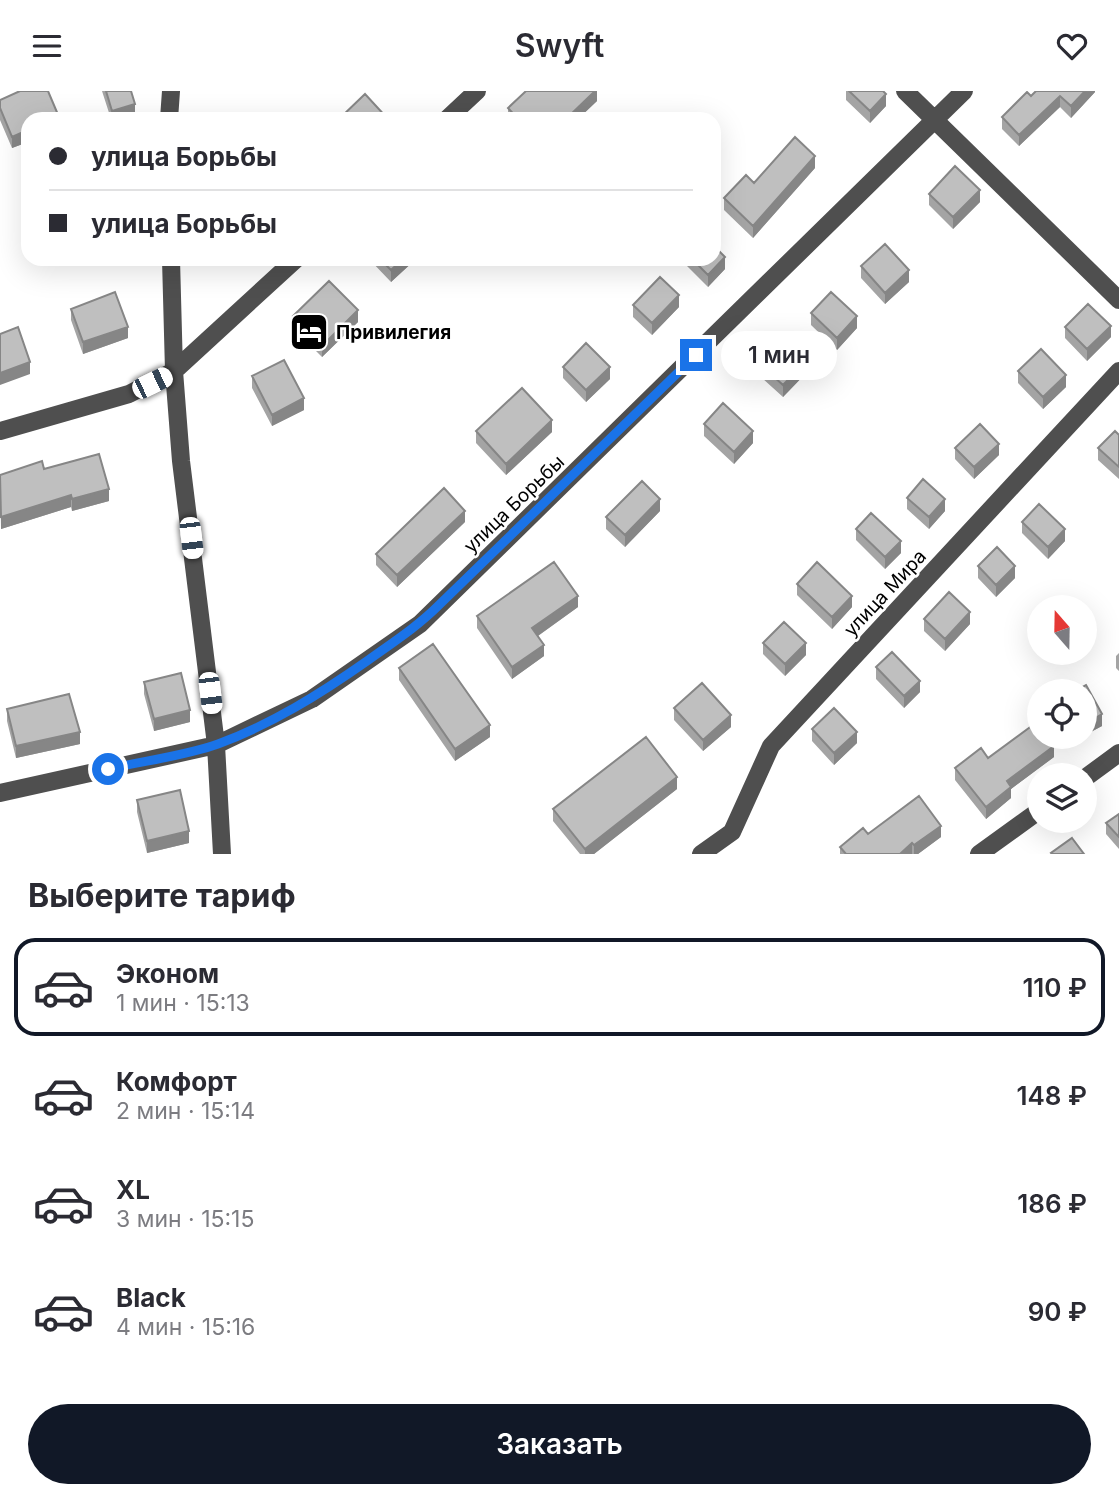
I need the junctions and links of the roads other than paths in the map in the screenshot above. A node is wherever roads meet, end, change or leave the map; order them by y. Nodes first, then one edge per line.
1 (171, 91) edge
2 (477, 91) edge
3 (905, 91) edge
4 (964, 91) edge
5 (170, 112) edge
6 (454, 112) edge
7 (935, 120) junction
8 (171, 266) edge
9 (288, 266) edge
10 (1119, 300) edge
11 (1119, 371) edge
12 (174, 372) junction
13 (0, 431) edge
14 (216, 744) junction
15 (1119, 753) edge
16 (1097, 769) edge
17 (0, 793) edge
18 (1027, 819) edge
19 (222, 854) edge
20 (701, 854) edge
21 (979, 854) edge

1 - 5 street
2 - 6 street
3 - 7 street
4 - 7 street, улица Борьбы
7 - 10 street
7 - 14 street, улица Борьбы
8 - 12 street
9 - 12 street
11 - 20 street, улица Мира
12 - 13 street
12 - 14 street
14 - 17 street, улица Борьбы
14 - 19 street
15 - 16 street
18 - 21 street

